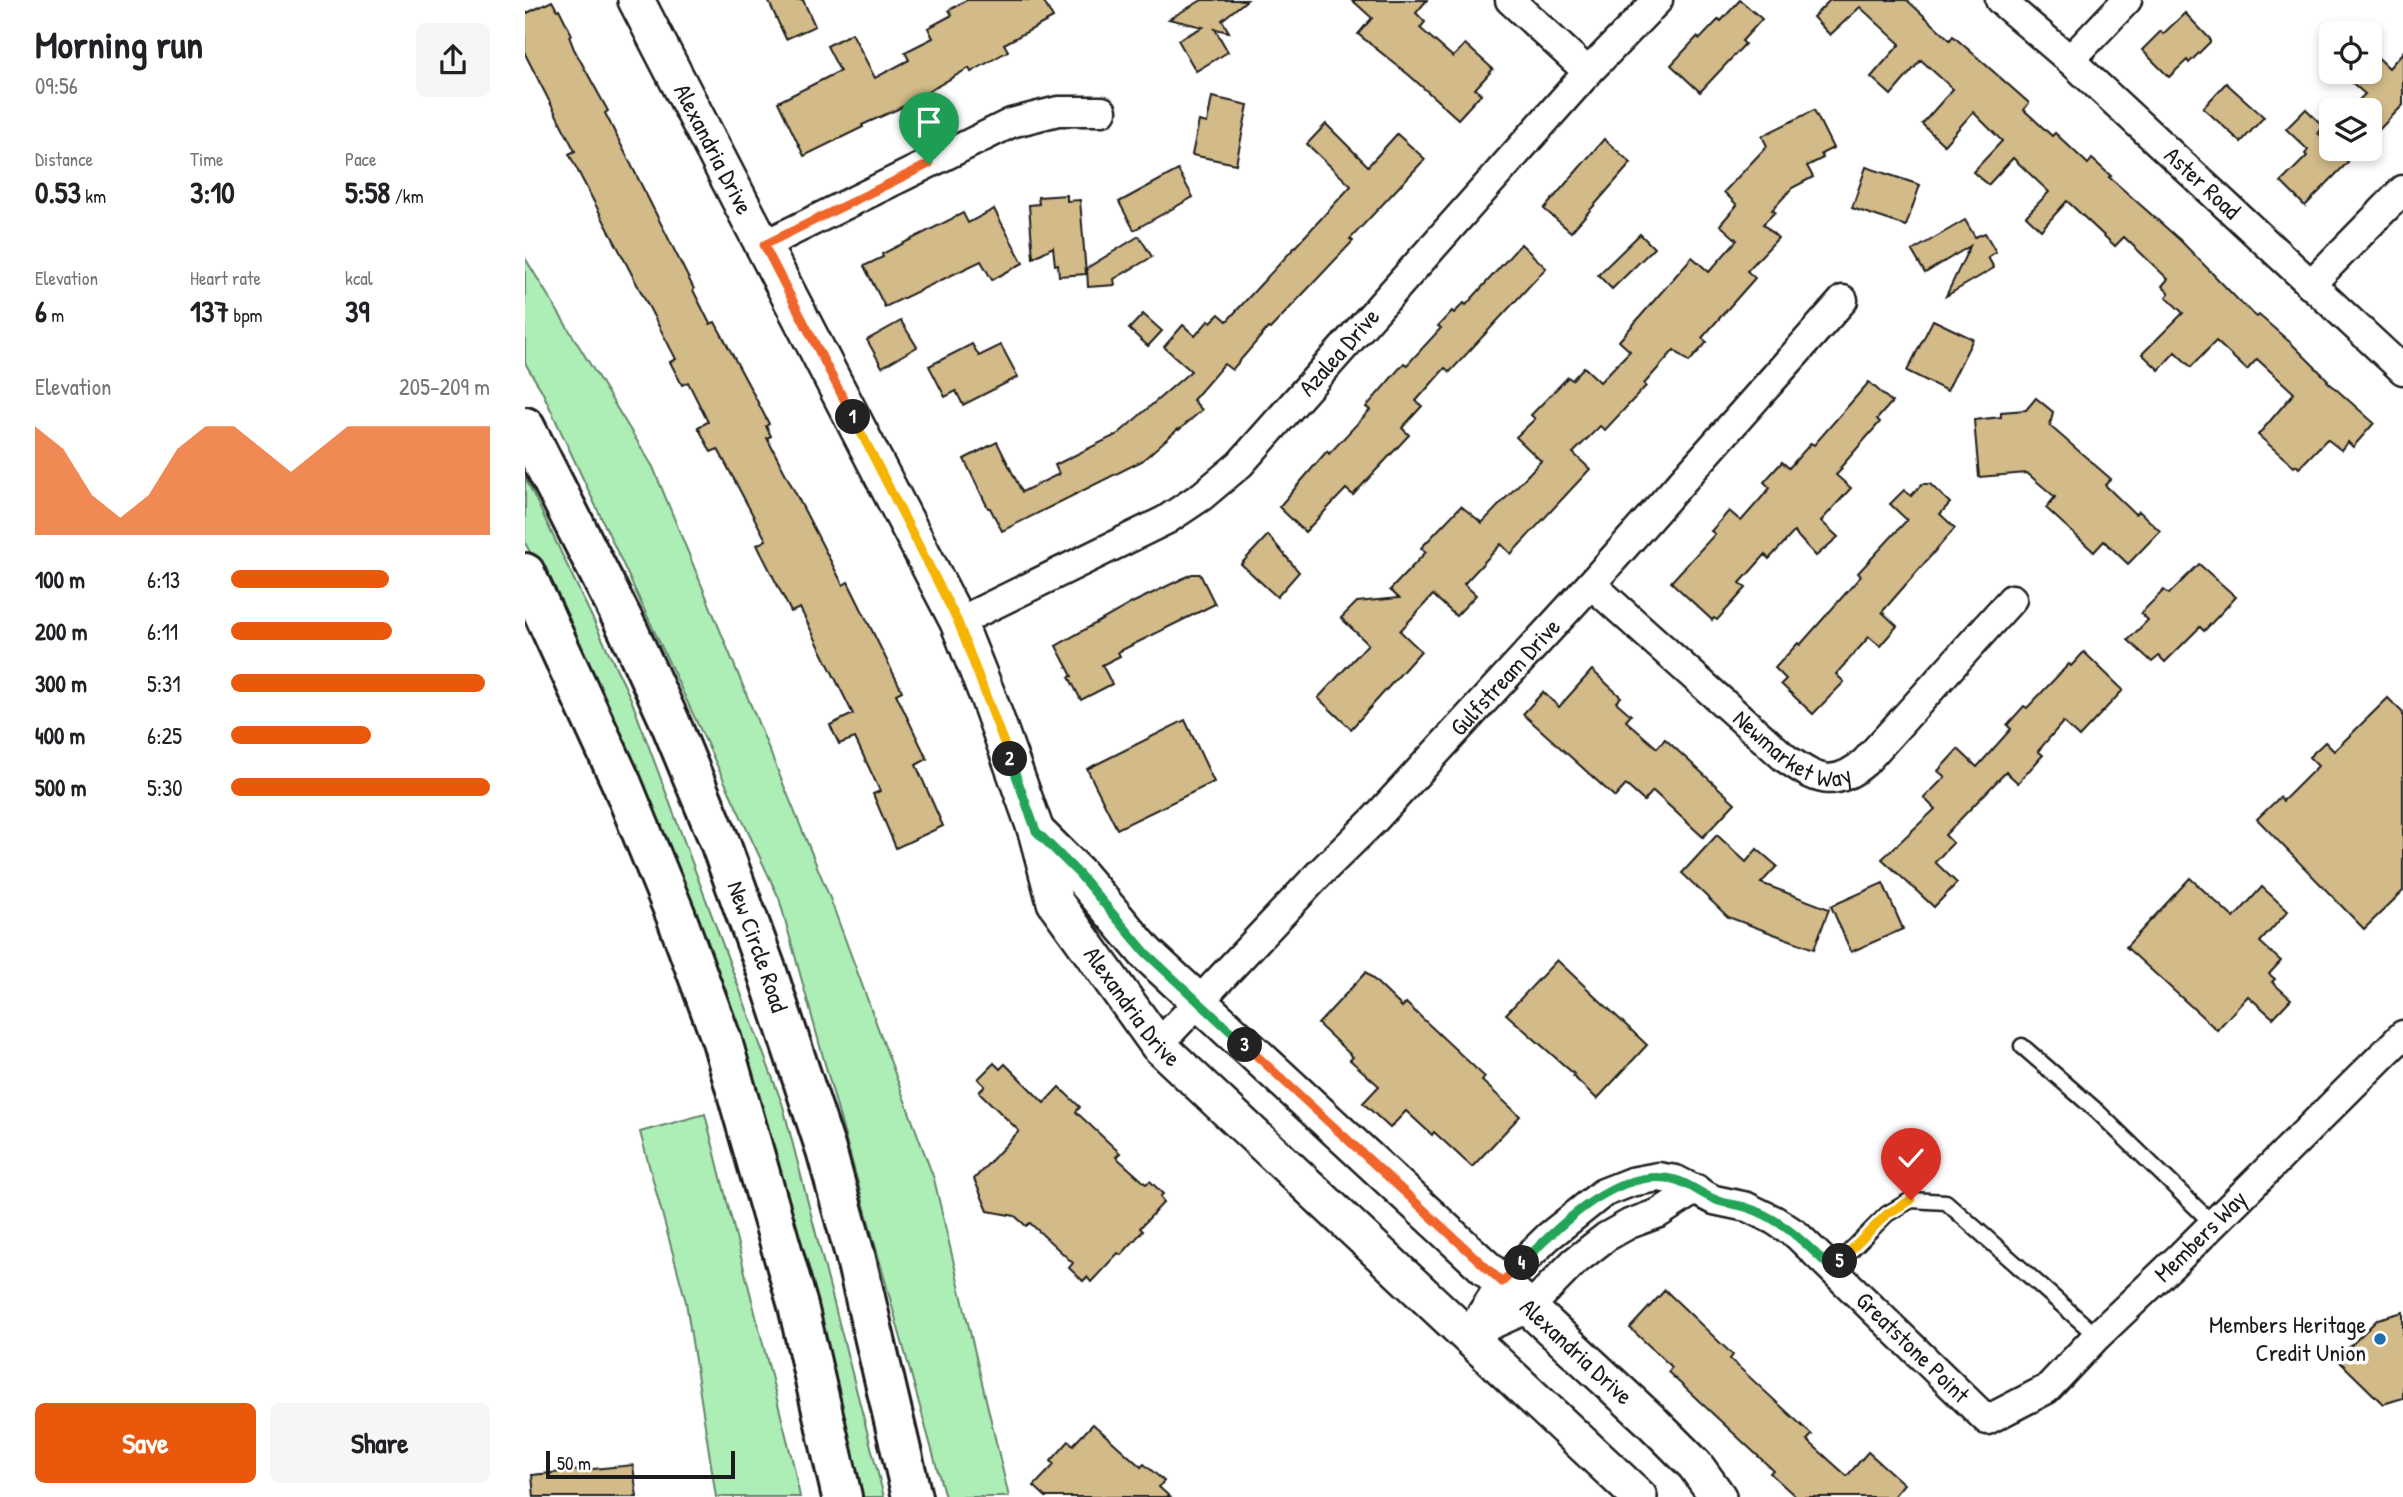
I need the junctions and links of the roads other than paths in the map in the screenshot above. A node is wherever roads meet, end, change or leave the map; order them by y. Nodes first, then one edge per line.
1 (636, 0) edge
2 (1510, 0) edge
3 (1658, 0) edge
4 (2000, 0) edge
5 (2127, 0) edge
6 (2070, 60) junction
7 (1588, 72) junction
8 (1102, 111) dead end
9 (2403, 190) edge
10 (764, 245) junction
11 (2310, 285) junction
12 (1843, 300) dead end
13 (2403, 370) edge
14 (525, 427) edge
15 (525, 573) edge
16 (1591, 584) junction
17 (2012, 599) dead end
18 (958, 622) junction
19 (1036, 831) junction
20 (1198, 1002) junction
21 (2403, 1035) edge
22 (1159, 1045) junction
23 (2022, 1046) dead end
24 (1696, 1189) junction
25 (2213, 1224) junction
26 (855, 1255) junction
27 (1832, 1269) junction
28 (1502, 1282) junction
29 (1529, 1308) junction
30 (1468, 1335) junction
31 (2097, 1336) junction
32 (815, 1378) junction
33 (1987, 1420) joint
34 (831, 1497) edge
35 (842, 1497) edge
36 (912, 1497) edge
37 (926, 1497) edge
38 (1639, 1497) edge
39 (1718, 1497) edge

1 - 10 street, Alexandria Drive
2 - 7 street
3 - 7 street, Azalea Drive
4 - 6 street, Aster Road
5 - 6 street
6 - 11 street, Aster Road
7 - 18 street, Azalea Drive
8 - 10 street
9 - 11 street
10 - 18 street, Alexandria Drive
11 - 13 street, Aster Road
12 - 16 street, Gulfstream Drive
14 - 26 highway, New Circle Road
15 - 32 highway
16 - 17 street, Newmarket Way
16 - 20 street, Gulfstream Drive
18 - 19 street, Alexandria Drive
19 - 20 street, Alexandria Drive
19 - 22 street, Alexandria Drive
20 - 22 street, Gulfstream Drive
20 - 28 street, Alexandria Drive
21 - 25 street, Members Way
22 - 30 street, Alexandria Drive
23 - 25 lane
24 - 27 street, Greatstone Point
24 - 28 street, Greatstone Point
24 - 29 street
25 - 31 street, Members Way
26 - 36 highway, New Circle Road
26 - 37 highway
27 - 31 lane
27 - 33 street, Greatstone Point
28 - 29 street, Alexandria Drive
28 - 30 street, Greatstone Point
29 - 30 street
29 - 39 street, Alexandria Drive
30 - 38 street, Alexandria Drive
31 - 33 street, Members Way
32 - 34 highway
32 - 35 highway

